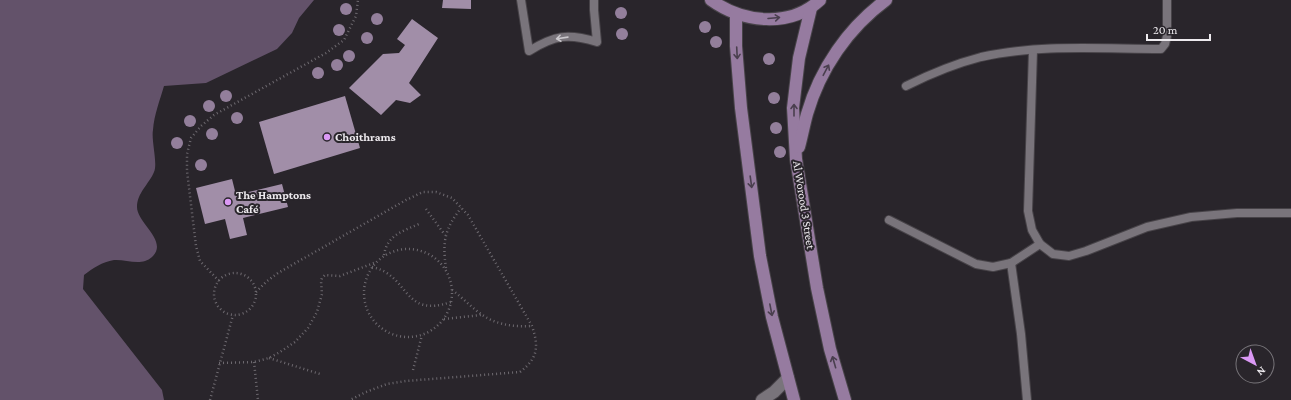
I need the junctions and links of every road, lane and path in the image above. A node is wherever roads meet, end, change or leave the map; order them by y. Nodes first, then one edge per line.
1 (358, 0) edge
2 (521, 0) edge
3 (594, 0) edge
4 (711, 0) edge
5 (886, 0) edge
6 (1167, 0) edge
7 (816, 4) edge
8 (736, 14) junction
9 (1032, 50) junction
10 (906, 86) dead end
11 (796, 159) junction
12 (461, 208) junction
13 (426, 209) dead end
14 (1291, 212) edge
15 (888, 220) dead end
16 (419, 224) dead end
17 (445, 236) junction
18 (1040, 244) junction
19 (384, 255) junction
20 (375, 263) junction
21 (1011, 263) junction
22 (372, 267) junction
23 (446, 268) junction
24 (219, 281) junction
25 (452, 290) junction
26 (256, 292) junction
27 (452, 302) junction
28 (482, 314) junction
29 (232, 315) junction
30 (444, 318) junction
31 (532, 326) junction
32 (422, 335) junction
33 (269, 358) junction
34 (254, 362) junction
35 (219, 364) junction
36 (413, 370) dead end
37 (320, 374) dead end
38 (788, 378) junction
39 (210, 400) edge
40 (258, 400) edge
41 (350, 400) edge
42 (762, 400) edge
43 (794, 400) edge
44 (845, 400) edge
45 (1027, 400) edge

1 - 24 path
3 -> 2 lane
4 - 8 street
11 -> 5 street
6 - 9 lane
8 -> 7 street
11 -> 7 street, Al Worood 3 Street
8 -> 38 street
9 - 10 lane
9 - 18 lane
44 -> 11 street, Al Worood 3 Street
12 - 17 path
12 - 26 path
12 - 31 path
13 - 17 path
14 - 18 lane
15 - 21 lane
16 - 19 path
17 - 23 path
18 - 21 lane
19 - 20 path
19 - 23 path
20 - 22 path
20 - 33 path
21 - 45 lane
22 - 27 path
22 - 32 path
23 - 25 path
24 - 26 path
24 - 29 path
25 - 27 path
25 - 28 path
26 - 29 path
27 - 30 path
28 - 30 path
28 - 31 path
29 - 35 path
30 - 32 path
31 - 41 path
32 - 36 path
33 - 34 path
33 - 37 path
34 - 35 path
34 - 40 path
35 - 39 path
38 - 42 street
38 - 43 street

